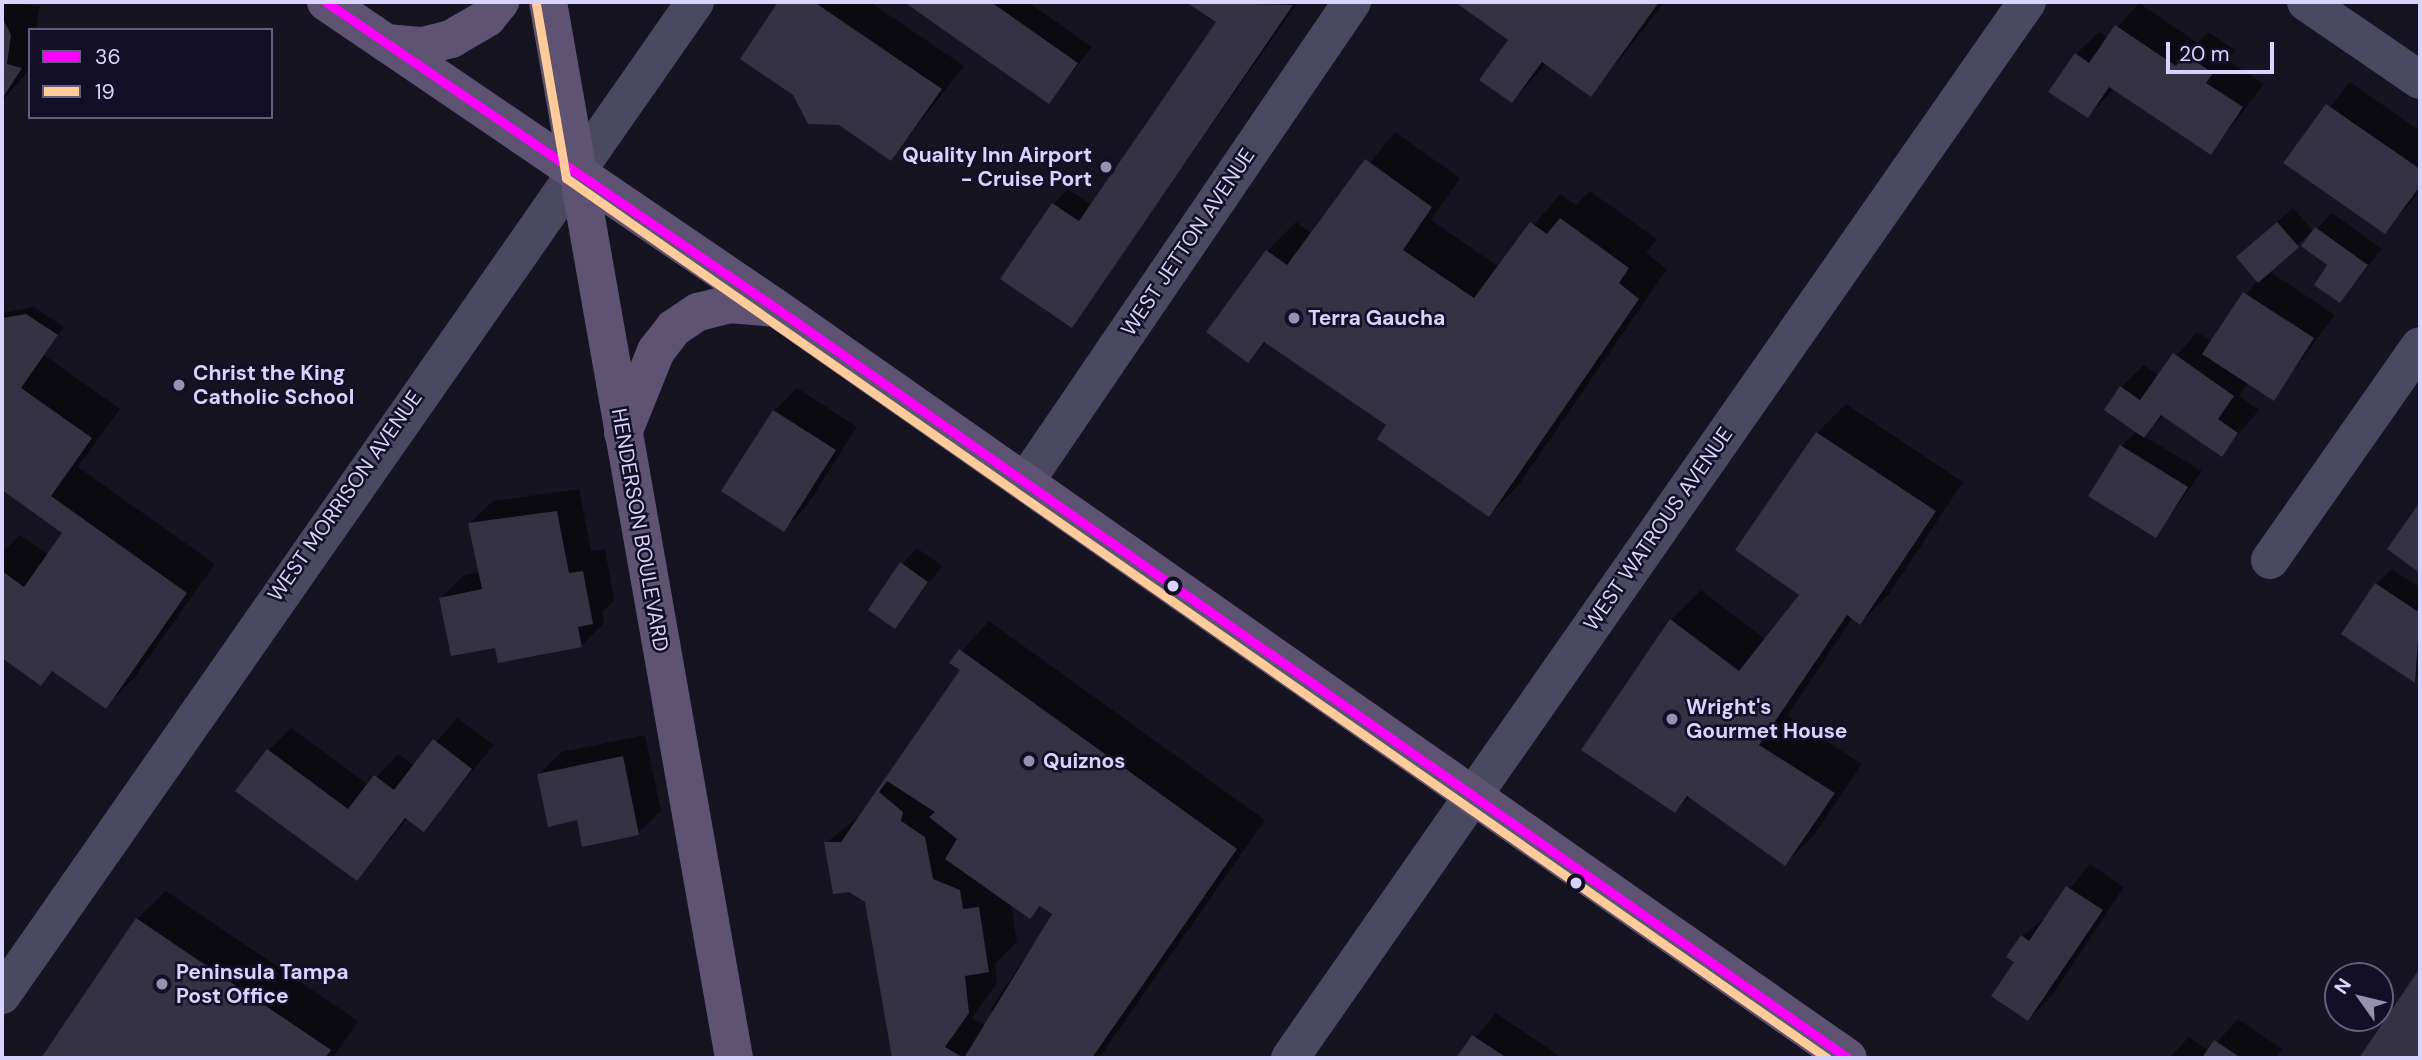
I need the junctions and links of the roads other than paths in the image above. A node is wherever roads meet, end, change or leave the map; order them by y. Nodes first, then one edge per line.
1 (326, 2) edge
2 (500, 2) edge
3 (548, 2) edge
4 (1352, 2) edge
5 (2027, 2) edge
6 (2306, 2) edge
7 (690, 10) edge
8 (386, 43) junction
9 (2420, 80) edge
10 (574, 169) junction
11 (776, 308) junction
12 (2420, 346) edge
13 (622, 435) junction
14 (1025, 482) junction
15 (2270, 560) dead end
16 (1472, 794) junction
17 (2, 995) edge
18 (734, 1058) edge
19 (1290, 1058) edge
20 (1848, 1058) edge

1 - 8 main road
2 - 8 main road
3 - 10 main road, HENDERSON BOULEVARD
4 - 14 street, WEST JETTON AVENUE
5 - 16 street, WEST WATROUS AVENUE
6 - 9 street
7 - 10 street, WEST MORRISON AVENUE
8 - 10 main road
10 - 11 main road
10 - 13 main road, HENDERSON BOULEVARD
10 - 17 street, WEST MORRISON AVENUE
11 - 13 main road
11 - 14 main road
12 - 15 street
13 - 18 main road, HENDERSON BOULEVARD
14 - 16 main road
16 - 19 street, WEST WATROUS AVENUE
16 - 20 main road

